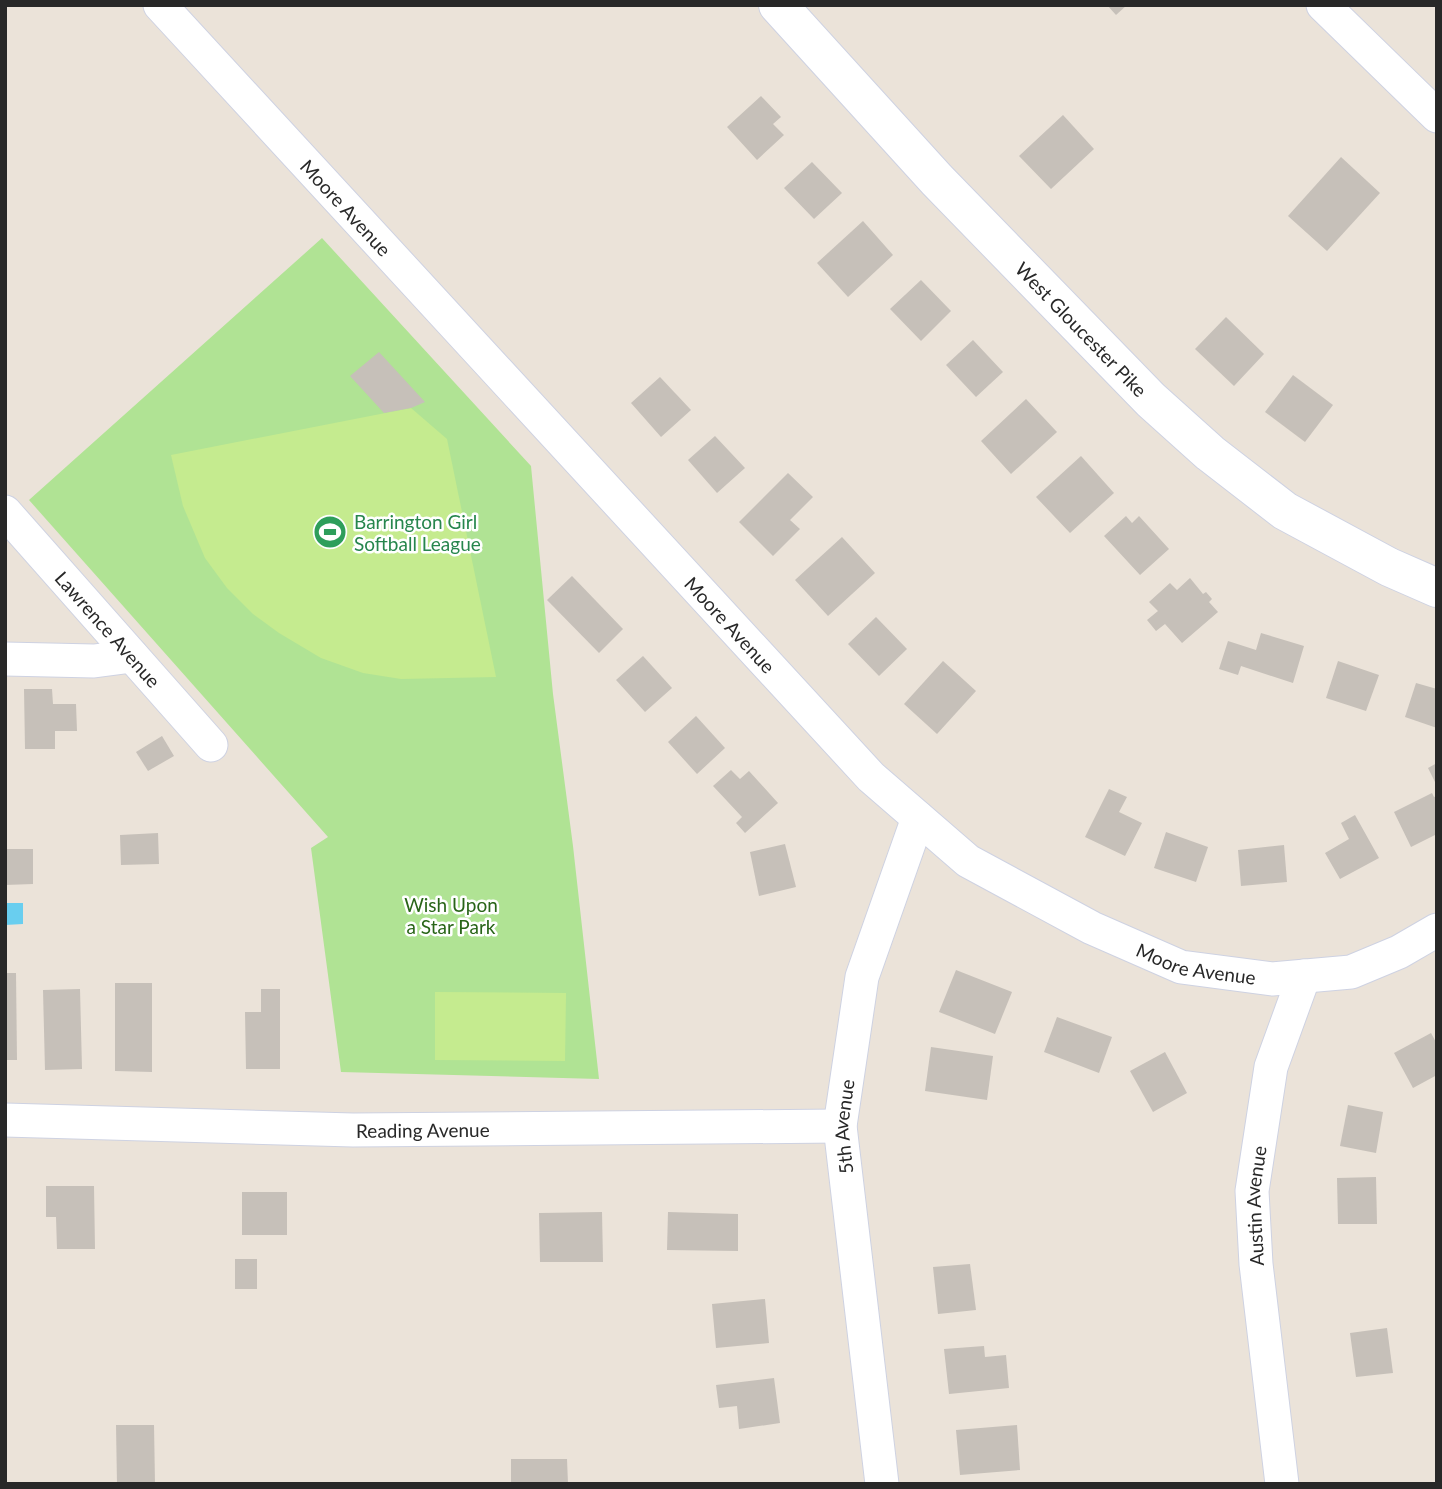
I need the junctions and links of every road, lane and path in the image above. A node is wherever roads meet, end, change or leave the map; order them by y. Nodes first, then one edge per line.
1 (160, 5) edge
2 (778, 5) edge
3 (1324, 5) edge
4 (1437, 116) edge
5 (5, 512) edge
6 (1437, 588) edge
7 (132, 656) junction
8 (5, 659) edge
9 (211, 745) dead end
10 (918, 818) junction
11 (1437, 930) edge
12 (1304, 976) junction
13 (5, 1119) edge
14 (840, 1126) junction
15 (882, 1484) edge
16 (1282, 1484) edge

1 - 10 street, Moore Avenue
2 - 6 main road, West Gloucester Pike
3 - 4 street
5 - 7 street, Lawrence Avenue
7 - 8 street
7 - 9 street, Lawrence Avenue
10 - 12 street, Moore Avenue
10 - 14 street, 5th Avenue
11 - 12 street, Moore Avenue
12 - 16 street, Austin Avenue
13 - 14 street, Reading Avenue
14 - 15 street, 5th Avenue

